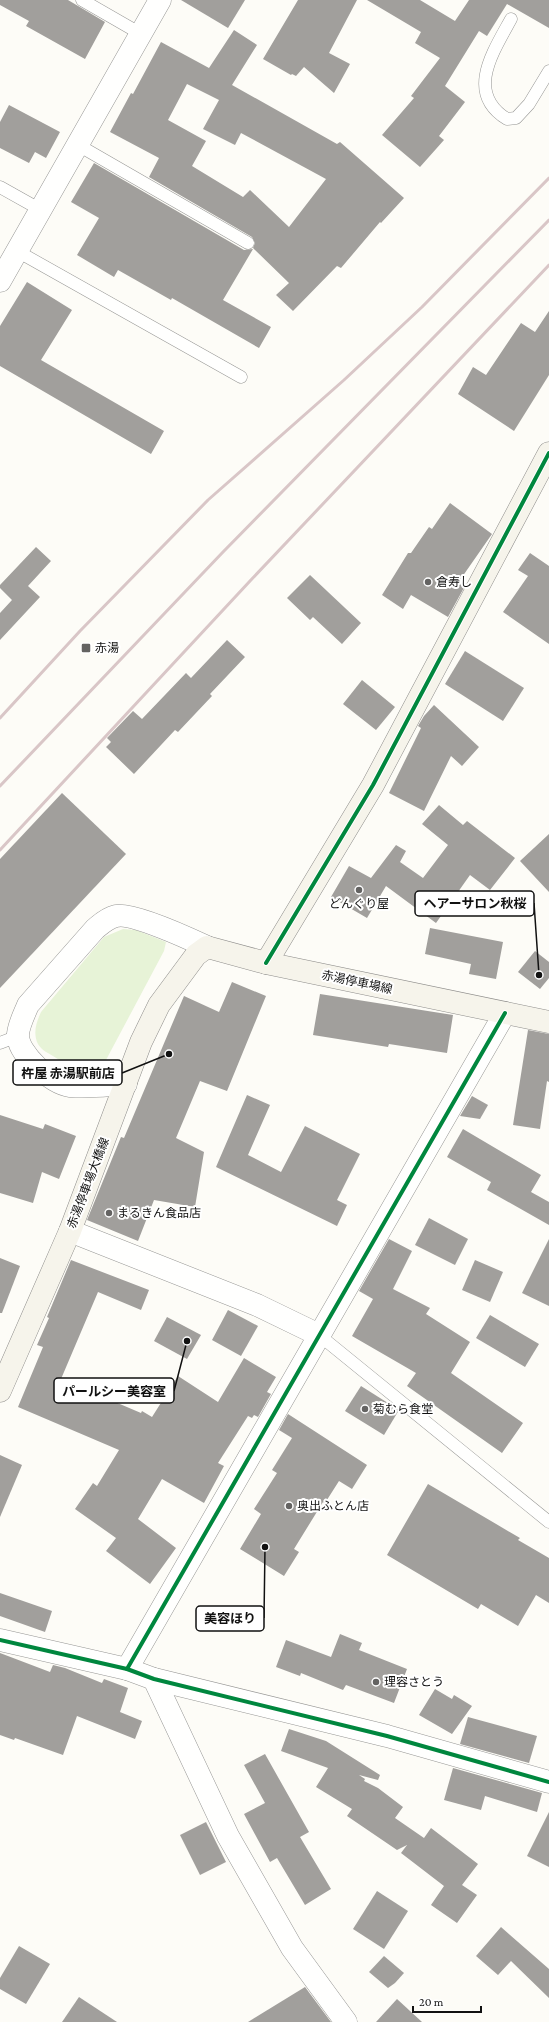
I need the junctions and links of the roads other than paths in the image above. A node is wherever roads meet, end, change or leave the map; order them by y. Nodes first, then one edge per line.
1 (82, 0) edge
2 (160, 0) edge
3 (511, 19) dead end
4 (141, 34) junction
5 (549, 71) edge
6 (78, 145) junction
7 (0, 187) edge
8 (41, 210) junction
9 (248, 243) dead end
10 (17, 251) junction
11 (0, 281) edge
12 (241, 377) dead end
13 (549, 453) edge
14 (208, 946) junction
15 (266, 964) junction
16 (505, 1013) junction
17 (549, 1022) edge
18 (9, 1040) edge
19 (126, 1084) junction
20 (70, 1231) junction
21 (319, 1335) junction
22 (0, 1391) edge
23 (549, 1522) edge
24 (0, 1640) edge
25 (127, 1670) junction
26 (154, 1679) junction
27 (549, 1782) edge
28 (346, 2022) edge

1 - 4 lane
2 - 4 street
3 - 5 lane
4 - 6 street
6 - 8 street
6 - 9 lane
7 - 8 lane
8 - 10 street
10 - 11 street
10 - 12 lane
13 - 15 main road
14 - 15 main road, 赤湯停車場線
14 - 18 street
14 - 19 main road, 赤湯停車場大橋線
15 - 16 main road, 赤湯停車場線
16 - 17 main road, 赤湯停車場線
16 - 21 street
18 - 19 street
19 - 20 main road, 赤湯停車場大橋線
20 - 21 street
20 - 22 main road, 赤湯停車場大橋線
21 - 23 lane
21 - 25 street
24 - 25 street
25 - 26 street
26 - 27 street
26 - 28 street

